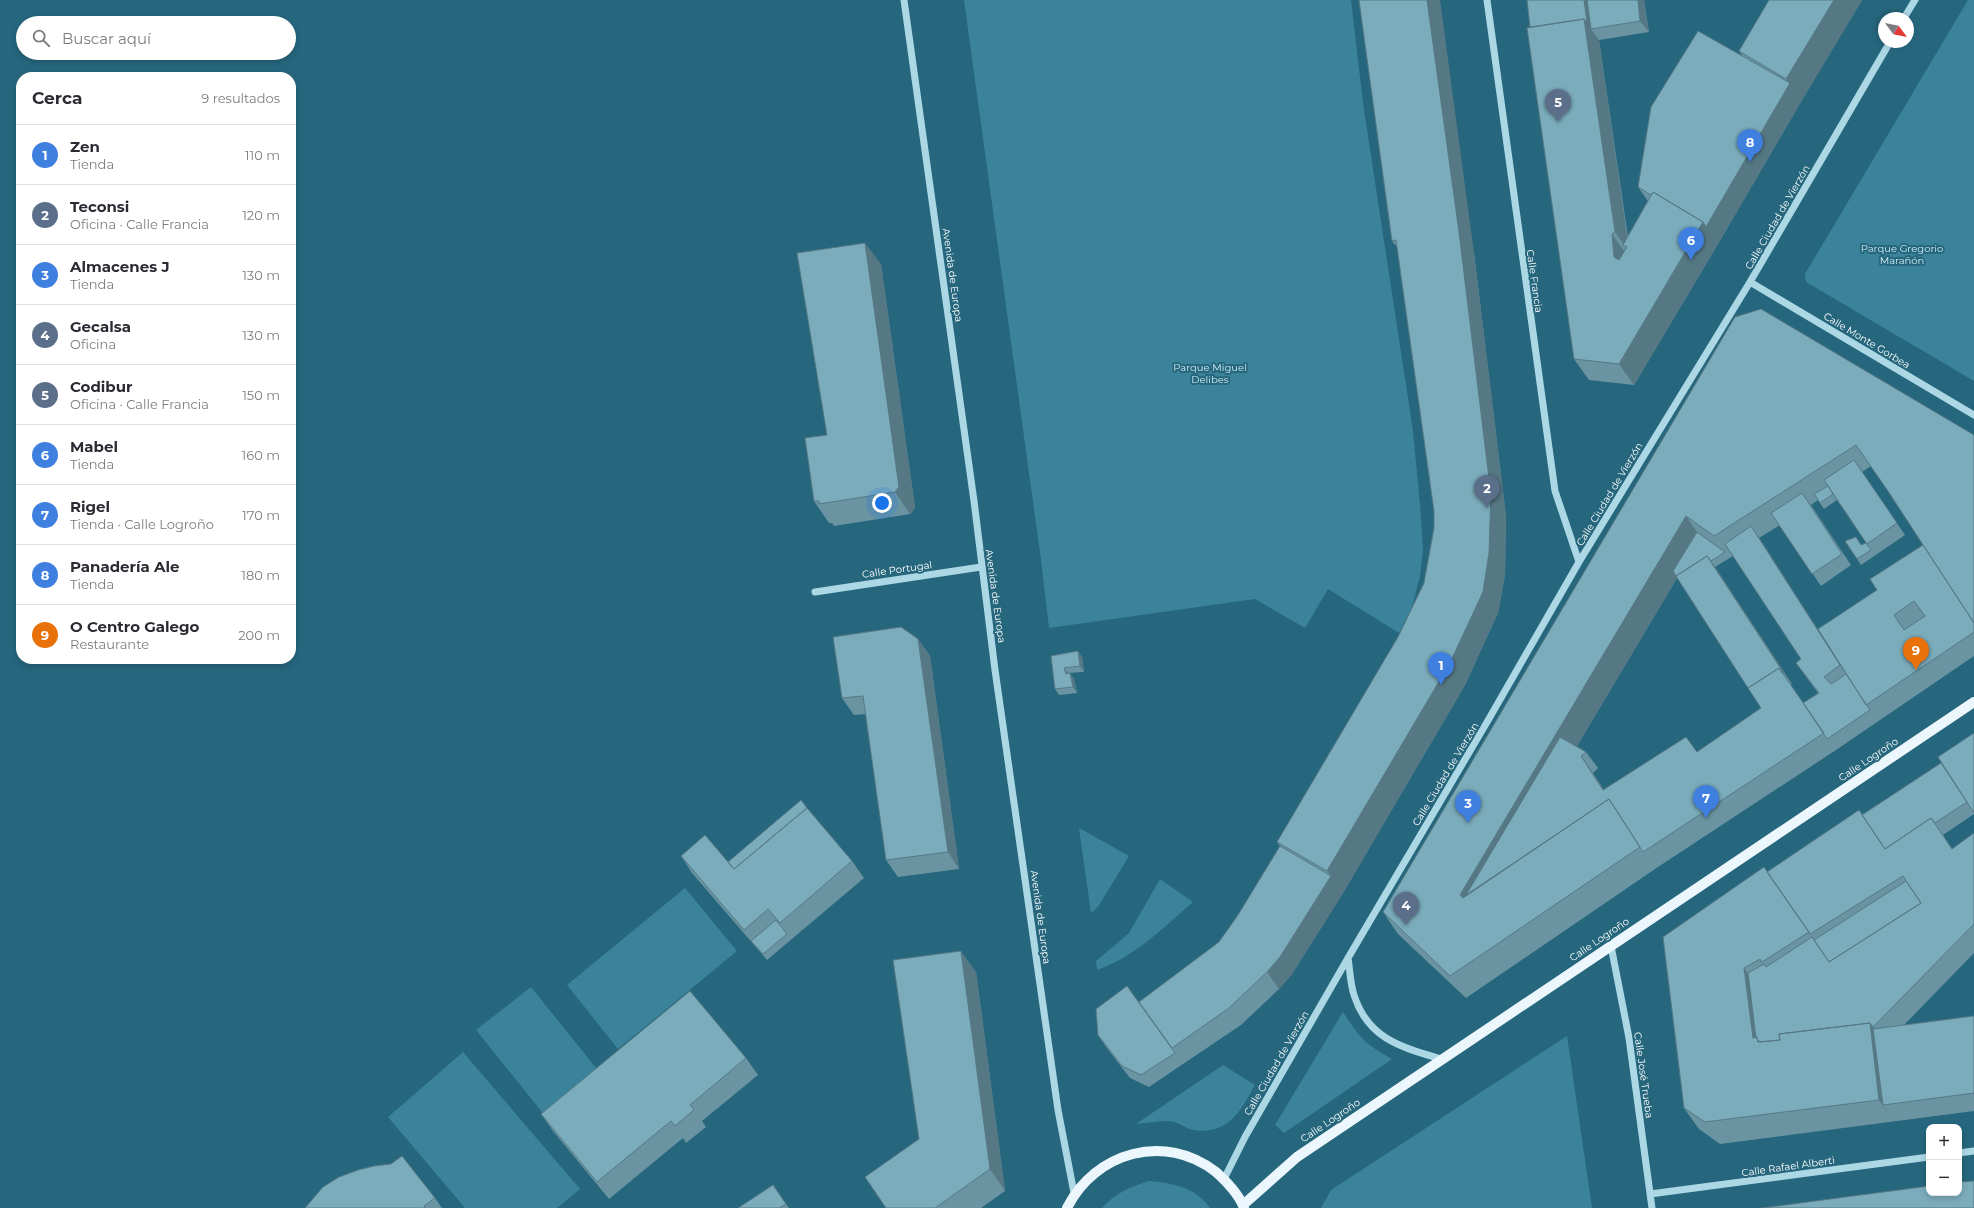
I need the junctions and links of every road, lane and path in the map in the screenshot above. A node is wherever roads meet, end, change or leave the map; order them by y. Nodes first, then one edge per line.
1 (904, 0) edge
2 (1487, 0) edge
3 (1915, 0) edge
4 (1908, 12) edge
5 (1886, 48) edge
6 (1750, 282) junction
7 (1974, 415) edge
8 (1579, 562) junction
9 (981, 567) junction
10 (815, 592) dead end
11 (1974, 702) edge
12 (1611, 946) junction
13 (1348, 958) junction
14 (1441, 1059) junction
15 (1974, 1151) edge
16 (1962, 1153) edge
17 (1926, 1157) edge
18 (1224, 1179) junction
19 (1074, 1193) junction
20 (1650, 1194) junction
21 (1243, 1206) edge
22 (1067, 1208) edge
23 (1652, 1208) edge

1 - 9 street, Avenida de Europa
2 - 8 street, Calle Francia
3 - 4 street
5 - 6 street, Calle Ciudad de Vierzón
6 - 7 street, Calle Monte Gorbea
6 - 8 street, Calle Ciudad de Vierzón
8 - 13 street, Calle Ciudad de Vierzón
9 - 10 street, Calle Portugal
9 - 19 street, Avenida de Europa
11 - 12 main road, Calle Logroño
12 - 14 main road, Calle Logroño
12 - 20 street, Calle José Trueba
13 - 14 street
13 - 18 street, Calle Ciudad de Vierzón
14 - 21 main road, Calle Logroño
15 - 16 street
17 - 20 street, Calle Rafael Alberti
18 - 19 main road
18 - 21 main road
19 - 22 main road
20 - 23 street, Calle José Trueba

